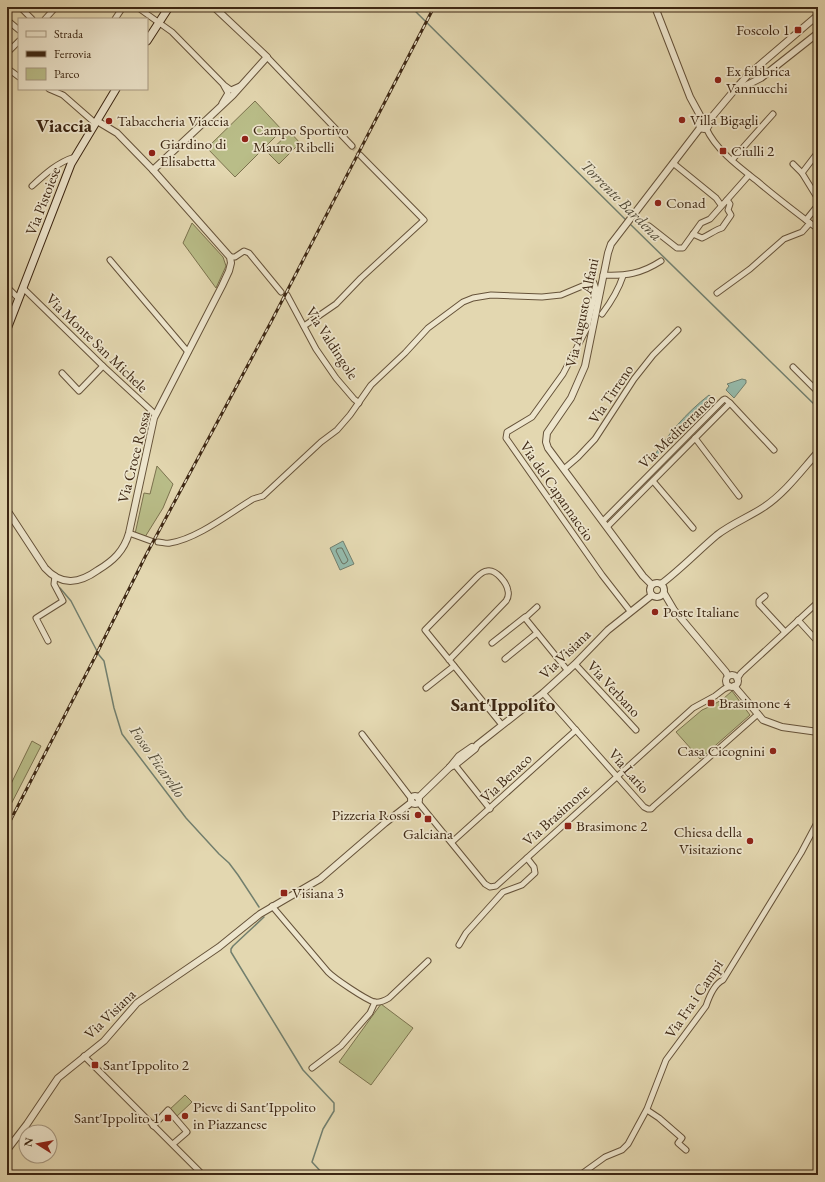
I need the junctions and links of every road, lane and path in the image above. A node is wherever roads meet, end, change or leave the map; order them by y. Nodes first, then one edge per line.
1 (56, 7) edge
2 (123, 7) edge
3 (137, 7) edge
4 (169, 7) edge
5 (214, 7) edge
6 (655, 7) edge
7 (22, 9) dead end
8 (818, 15) edge
9 (31, 18) edge
10 (46, 18) edge
11 (115, 18) edge
12 (7, 20) edge
13 (159, 22) junction
14 (18, 29) edge
15 (817, 37) edge
16 (148, 39) edge
17 (18, 42) edge
18 (7, 53) edge
19 (267, 57) junction
20 (7, 68) edge
21 (18, 76) edge
22 (224, 85) junction
23 (242, 85) junction
24 (51, 90) edge
25 (115, 90) edge
26 (731, 95) junction
27 (218, 109) junction
28 (773, 114) dead end
29 (705, 120) junction
30 (96, 122) junction
31 (703, 128) junction
32 (352, 146) tunnel mouth
33 (818, 152) edge
34 (360, 154) tunnel mouth
35 (75, 157) junction
36 (732, 160) junction
37 (673, 163) junction
38 (793, 164) dead end
39 (153, 170) junction
40 (802, 173) junction
41 (749, 175) junction
42 (32, 186) dead end
43 (818, 199) edge
44 (727, 200) junction
45 (721, 205) junction
46 (818, 205) edge
47 (808, 222) junction
48 (649, 226) dead end
49 (818, 230) edge
50 (693, 234) junction
51 (230, 257) junction
52 (110, 260) dead end
53 (661, 261) dead end
54 (603, 275) junction
55 (623, 276) junction
56 (7, 287) edge
57 (23, 288) junction
58 (281, 292) dead end
59 (718, 293) dead end
60 (287, 295) dead end
61 (19, 299) junction
62 (602, 314) dead end
63 (304, 326) junction
64 (7, 329) edge
65 (678, 330) dead end
66 (188, 352) junction
67 (103, 366) junction
68 (793, 367) dead end
69 (62, 373) dead end
70 (818, 392) edge
71 (359, 402) junction
72 (730, 402) junction
73 (155, 414) junction
74 (695, 438) junction
75 (774, 450) dead end
76 (818, 452) edge
77 (564, 469) junction
78 (653, 481) junction
79 (739, 496) dead end
80 (7, 510) edge
81 (602, 520) junction
82 (607, 527) junction
83 (693, 528) dead end
84 (129, 533) junction
85 (150, 541) dead end
86 (158, 542) dead end
87 (55, 576) junction
88 (661, 584) junction
89 (652, 585) junction
90 (652, 595) junction
91 (662, 595) junction
92 (765, 596) dead end
93 (818, 602) edge
94 (537, 607) dead end
95 (630, 611) junction
96 (525, 617) junction
97 (798, 620) junction
98 (785, 632) junction
99 (537, 633) junction
100 (48, 641) dead end
101 (818, 642) edge
102 (492, 643) dead end
103 (505, 659) dead end
104 (449, 660) junction
105 (575, 664) junction
106 (454, 666) junction
107 (568, 671) junction
108 (733, 680) junction
109 (426, 688) dead end
110 (543, 693) junction
111 (758, 714) junction
112 (502, 725) junction
113 (576, 730) junction
114 (636, 730) dead end
115 (818, 732) edge
116 (362, 734) dead end
117 (453, 766) junction
118 (617, 776) junction
119 (415, 800) junction
120 (490, 809) junction
121 (818, 821) edge
122 (452, 842) junction
123 (527, 858) junction
124 (272, 906) junction
125 (459, 945) dead end
126 (428, 961) dead end
127 (375, 1002) junction
128 (84, 1056) junction
129 (312, 1068) dead end
130 (647, 1110) junction
131 (153, 1126) junction
132 (173, 1144) junction
133 (7, 1150) edge
134 (686, 1150) dead end
135 (203, 1175) edge
136 (580, 1175) edge

1 - 10 street
2 - 11 street
3 - 13 street
4 - 13 main road
5 - 19 street
6 - 29 street
7 - 9 street
8 - 26 street
12 - 14 street
13 - 16 main road
13 - 22 street
15 - 26 street
17 - 18 street
19 - 23 street
19 - 32 street
20 - 21 street
22 - 23 street
22 - 27 street
23 - 27 street
24 - 30 street
25 - 30 main road, Via Pistoiese
26 - 29 street
27 - 39 street
28 - 36 street
29 - 31 street, Via Augusto Alfani
30 - 35 main road, Via Pistoiese
30 - 39 street
31 - 36 street
31 - 37 street, Via Augusto Alfani
33 - 40 street
34 - 63 street
35 - 42 street
35 - 57 main road, Via Pistoiese
36 - 41 street
37 - 45 street
37 - 54 street, Via Augusto Alfani
38 - 40 street
39 - 51 street
40 - 43 street
41 - 44 street
41 - 47 street
44 - 45 street
44 - 50 street
45 - 50 street
46 - 47 street
47 - 49 street
47 - 59 street
48 - 50 street
51 - 58 street
51 - 66 street, Via Croce Rossa
52 - 66 street
53 - 55 street
54 - 55 street
54 - 77 street, Via Augusto Alfani
55 - 62 street
56 - 61 street
57 - 61 main road, Via Pistoiese
57 - 67 street, Via Monte San Michele
60 - 63 street, Via Valdingole
61 - 64 main road, Via Pistoiese
63 - 71 street, Via Valdingole
65 - 77 street, Via Tirreno
66 - 73 street, Via Croce Rossa
67 - 69 street
67 - 73 street, Via Monte San Michele
68 - 70 street
71 - 86 street
71 - 95 street, Via del Capannaccio
72 - 74 street, Via Mediterraneo
72 - 75 street
72 - 81 street, Via Mediterraneo
73 - 84 street, Via Croce Rossa
74 - 78 street, Via Mediterraneo
74 - 79 street
76 - 88 street
77 - 81 street, Via Augusto Alfani
78 - 82 street, Via Mediterraneo
78 - 83 street
80 - 87 street
81 - 82 street, Via Augusto Alfani
82 - 89 street, Via Augusto Alfani
84 - 85 street
84 - 87 street, Via Croce Rossa
87 - 100 street
88 - 89 street
88 - 91 street
89 - 90 street
90 - 91 street
90 - 95 street, Via Visiana
91 - 108 street
92 - 98 street
93 - 97 street, Via Brasimone
94 - 96 street
95 - 105 street, Via Visiana
96 - 99 street
96 - 102 street
97 - 98 street, Via Brasimone
97 - 101 street
98 - 108 street, Via Brasimone
99 - 103 street
99 - 107 street
104 - 104 street
104 - 106 street
105 - 107 street, Via Visiana
105 - 114 street, Via Verbano
106 - 109 street
106 - 112 street
107 - 110 street, Via Visiana
108 - 111 street
108 - 118 street, Via Brasimone
110 - 112 street, Via Visiana
110 - 113 street, Via Lario
111 - 115 street
111 - 118 street, Via Lario
112 - 117 street, Via Visiana
113 - 118 street, Via Lario
113 - 120 street, Via Benaco
116 - 119 street, Via Brasimone
117 - 119 street, Via Visiana
117 - 120 street
118 - 123 street, Via Brasimone
119 - 122 street, Via Brasimone
119 - 124 street, Via Visiana
120 - 122 street, Via Benaco
121 - 130 street, Via Fra i Campi
122 - 123 street, Via Brasimone
123 - 125 street
124 - 127 street
124 - 128 street, Via Visiana
126 - 127 street
127 - 129 street
128 - 131 street
128 - 133 street, Via Visiana
130 - 134 street
130 - 136 street, Via Fra i Campi
131 - 132 street
131 - 132 street
132 - 135 street

